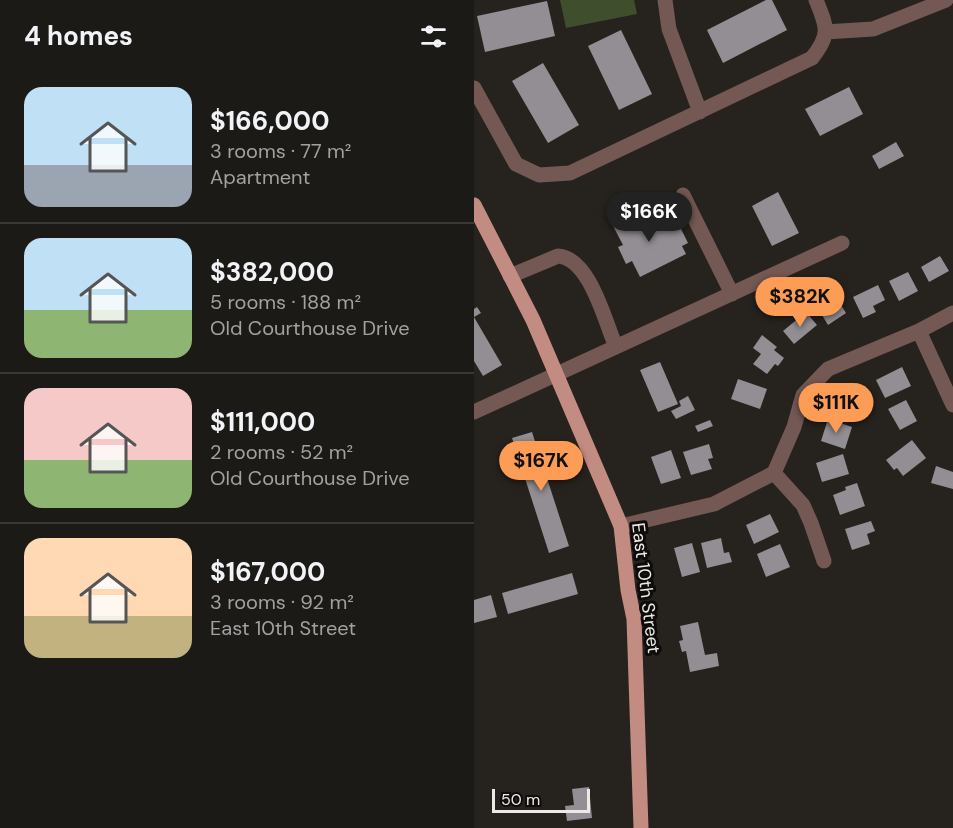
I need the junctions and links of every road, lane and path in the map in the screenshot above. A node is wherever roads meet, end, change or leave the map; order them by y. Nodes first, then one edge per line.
1 (665, 0) edge
2 (816, 0) edge
3 (946, 0) edge
4 (825, 32) junction
5 (474, 88) edge
6 (700, 112) junction
7 (683, 195) dead end
8 (474, 205) edge
9 (842, 243) dead end
10 (510, 276) junction
11 (732, 294) junction
12 (953, 313) edge
13 (919, 331) junction
14 (616, 347) junction
15 (556, 375) junction
16 (953, 405) edge
17 (474, 412) edge
18 (774, 473) junction
19 (621, 526) junction
20 (824, 561) dead end
21 (640, 828) edge

1 - 6 street
2 - 4 street
3 - 4 street
4 - 6 street
5 - 6 street
7 - 11 street
8 - 10 main road, East 10th Street
9 - 11 street
10 - 14 street
10 - 15 main road, East 10th Street
11 - 14 street
12 - 13 street
13 - 16 street
13 - 18 street
14 - 15 street
15 - 17 street
15 - 19 main road, East 10th Street
18 - 19 street
18 - 20 street
19 - 21 main road, East 10th Street

